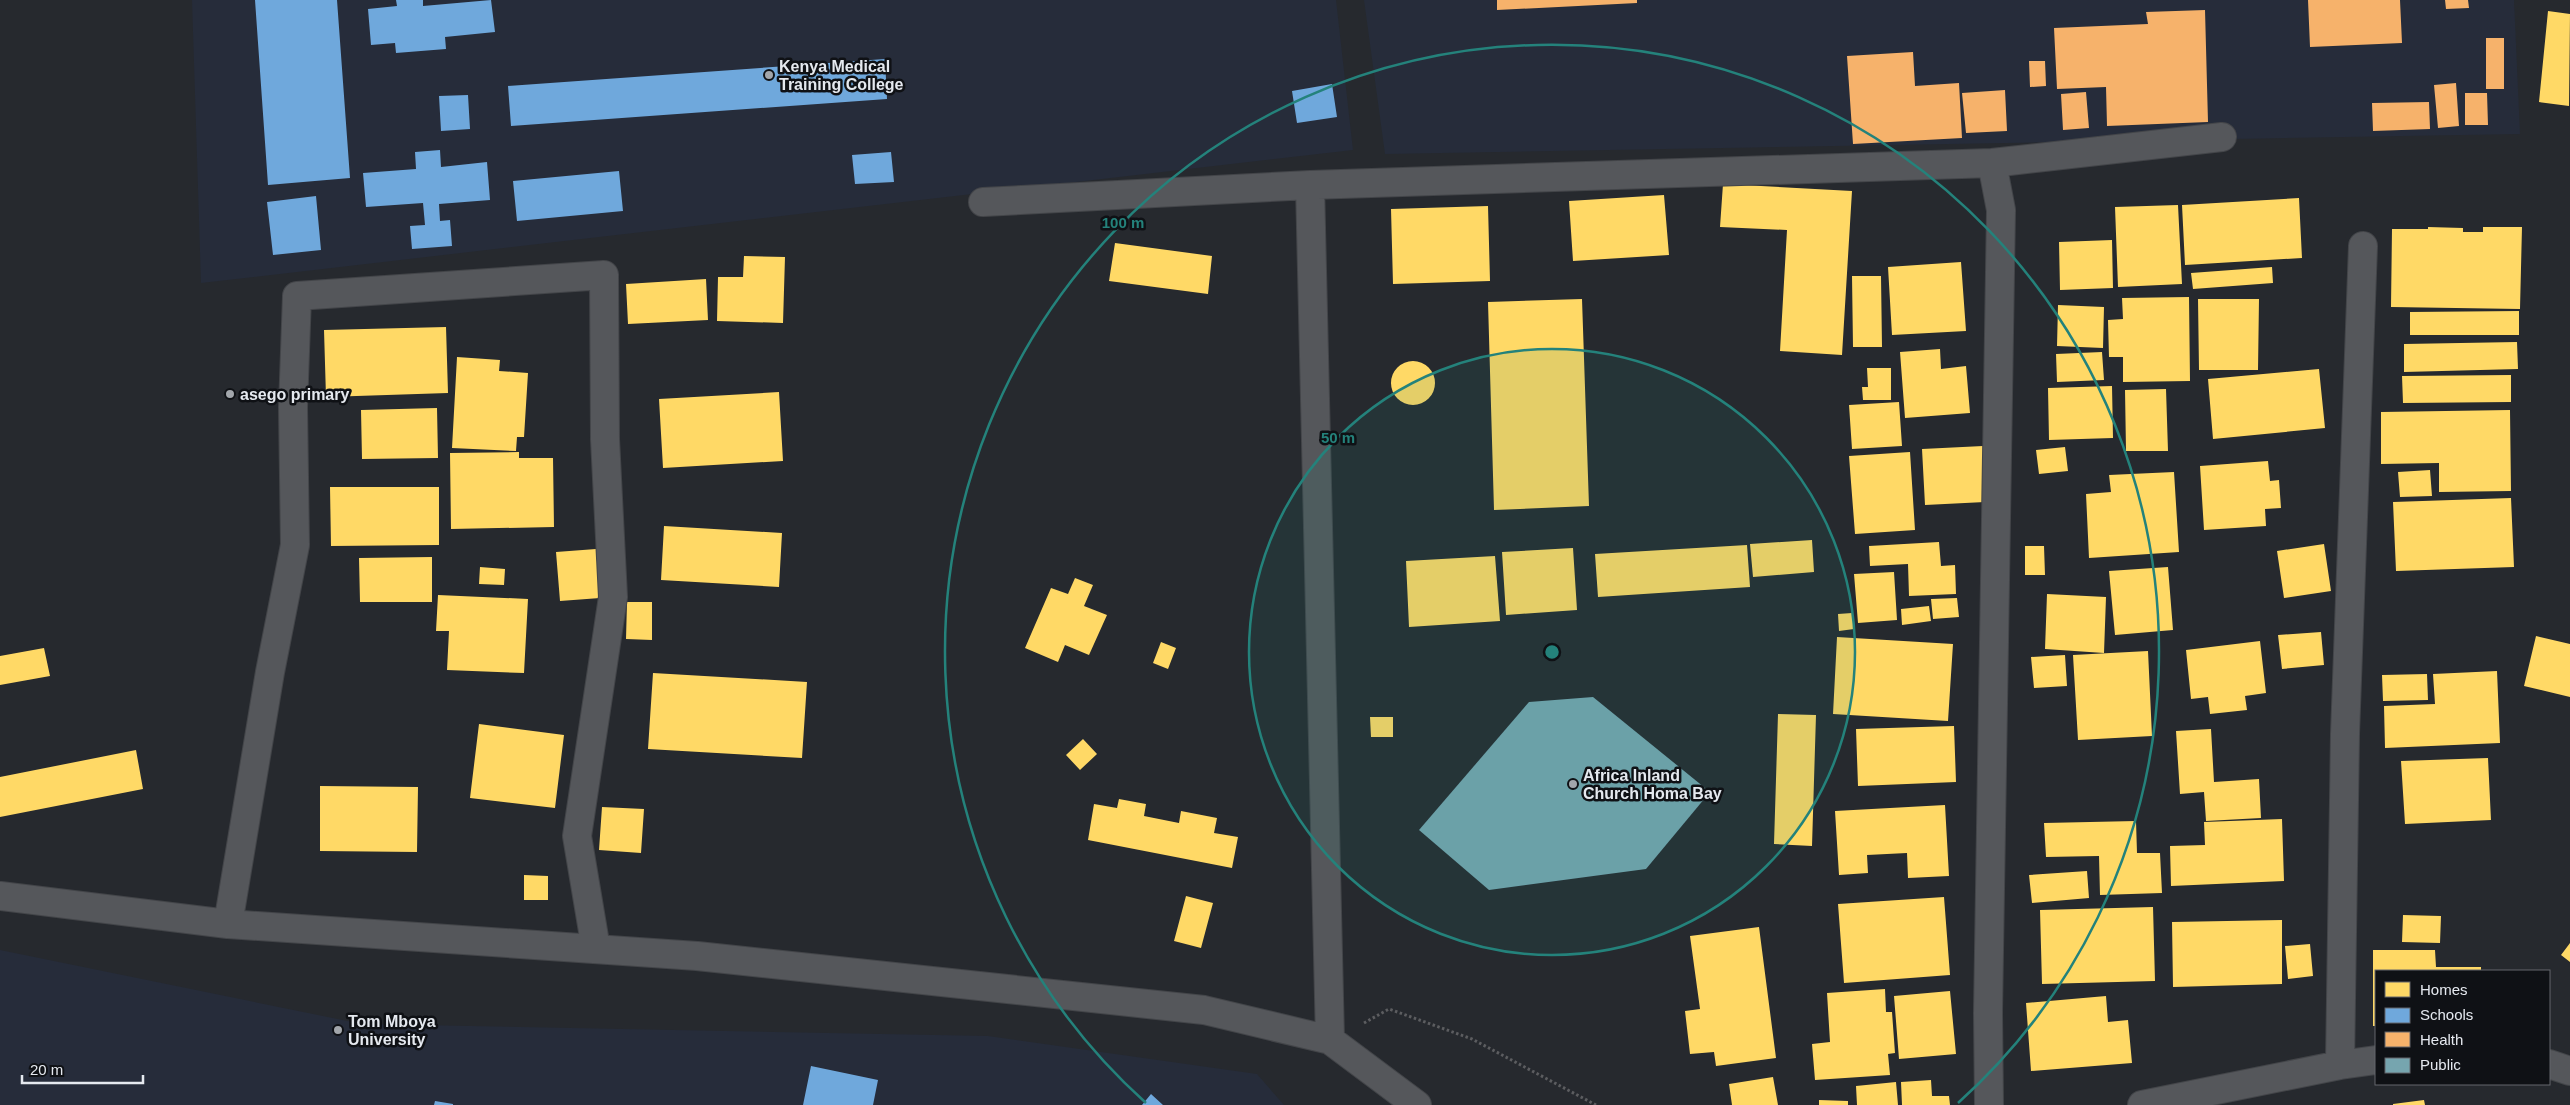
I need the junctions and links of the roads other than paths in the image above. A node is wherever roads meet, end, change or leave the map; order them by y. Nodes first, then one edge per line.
1 (2222, 137) dead end
2 (1992, 163) junction
3 (1310, 184) junction
4 (983, 202) dead end
5 (2363, 246) dead end
6 (0, 896) edge
7 (228, 924) junction
8 (596, 949) junction
9 (1330, 1040) junction
10 (2375, 1060) edge
11 (2550, 1064) edge
12 (2340, 1065) junction
13 (2570, 1071) edge
14 (1418, 1105) edge
15 (1989, 1105) edge
16 (2142, 1105) edge

1 - 2 street
2 - 3 street
2 - 15 street
3 - 4 street
3 - 9 street
5 - 12 street
6 - 7 street
7 - 8 street
7 - 8 street
8 - 9 street
9 - 14 street
10 - 12 street
11 - 13 street
12 - 16 street

